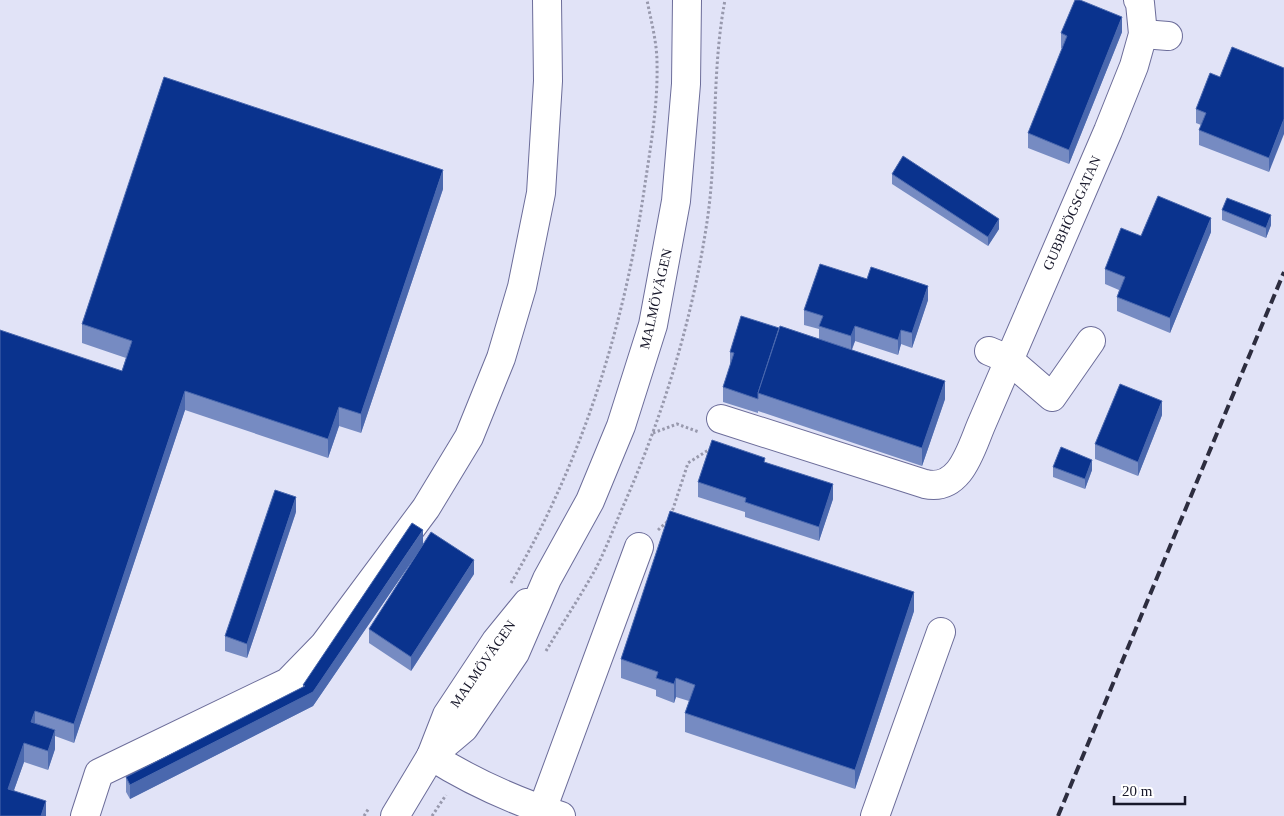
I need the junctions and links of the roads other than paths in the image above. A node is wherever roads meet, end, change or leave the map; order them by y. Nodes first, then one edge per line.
1 (547, 0) edge
2 (687, 0) edge
3 (1140, 1) edge
4 (1091, 341) dead end
5 (999, 355) junction
6 (721, 419) road end
7 (639, 547) road end
8 (941, 632) dead end
9 (431, 756) junction
10 (384, 809) edge
11 (551, 813) edge
12 (85, 816) edge
13 (875, 816) edge

1 - 12 street
2 - 9 street, MALMÖVÄGEN
3 - 5 street, GUBBHÖGSGATAN
4 - 5 street
5 - 6 street, GUBBHÖGSGATAN
7 - 11 street
8 - 13 street
9 - 10 street, MALMÖVÄGEN
9 - 11 street

